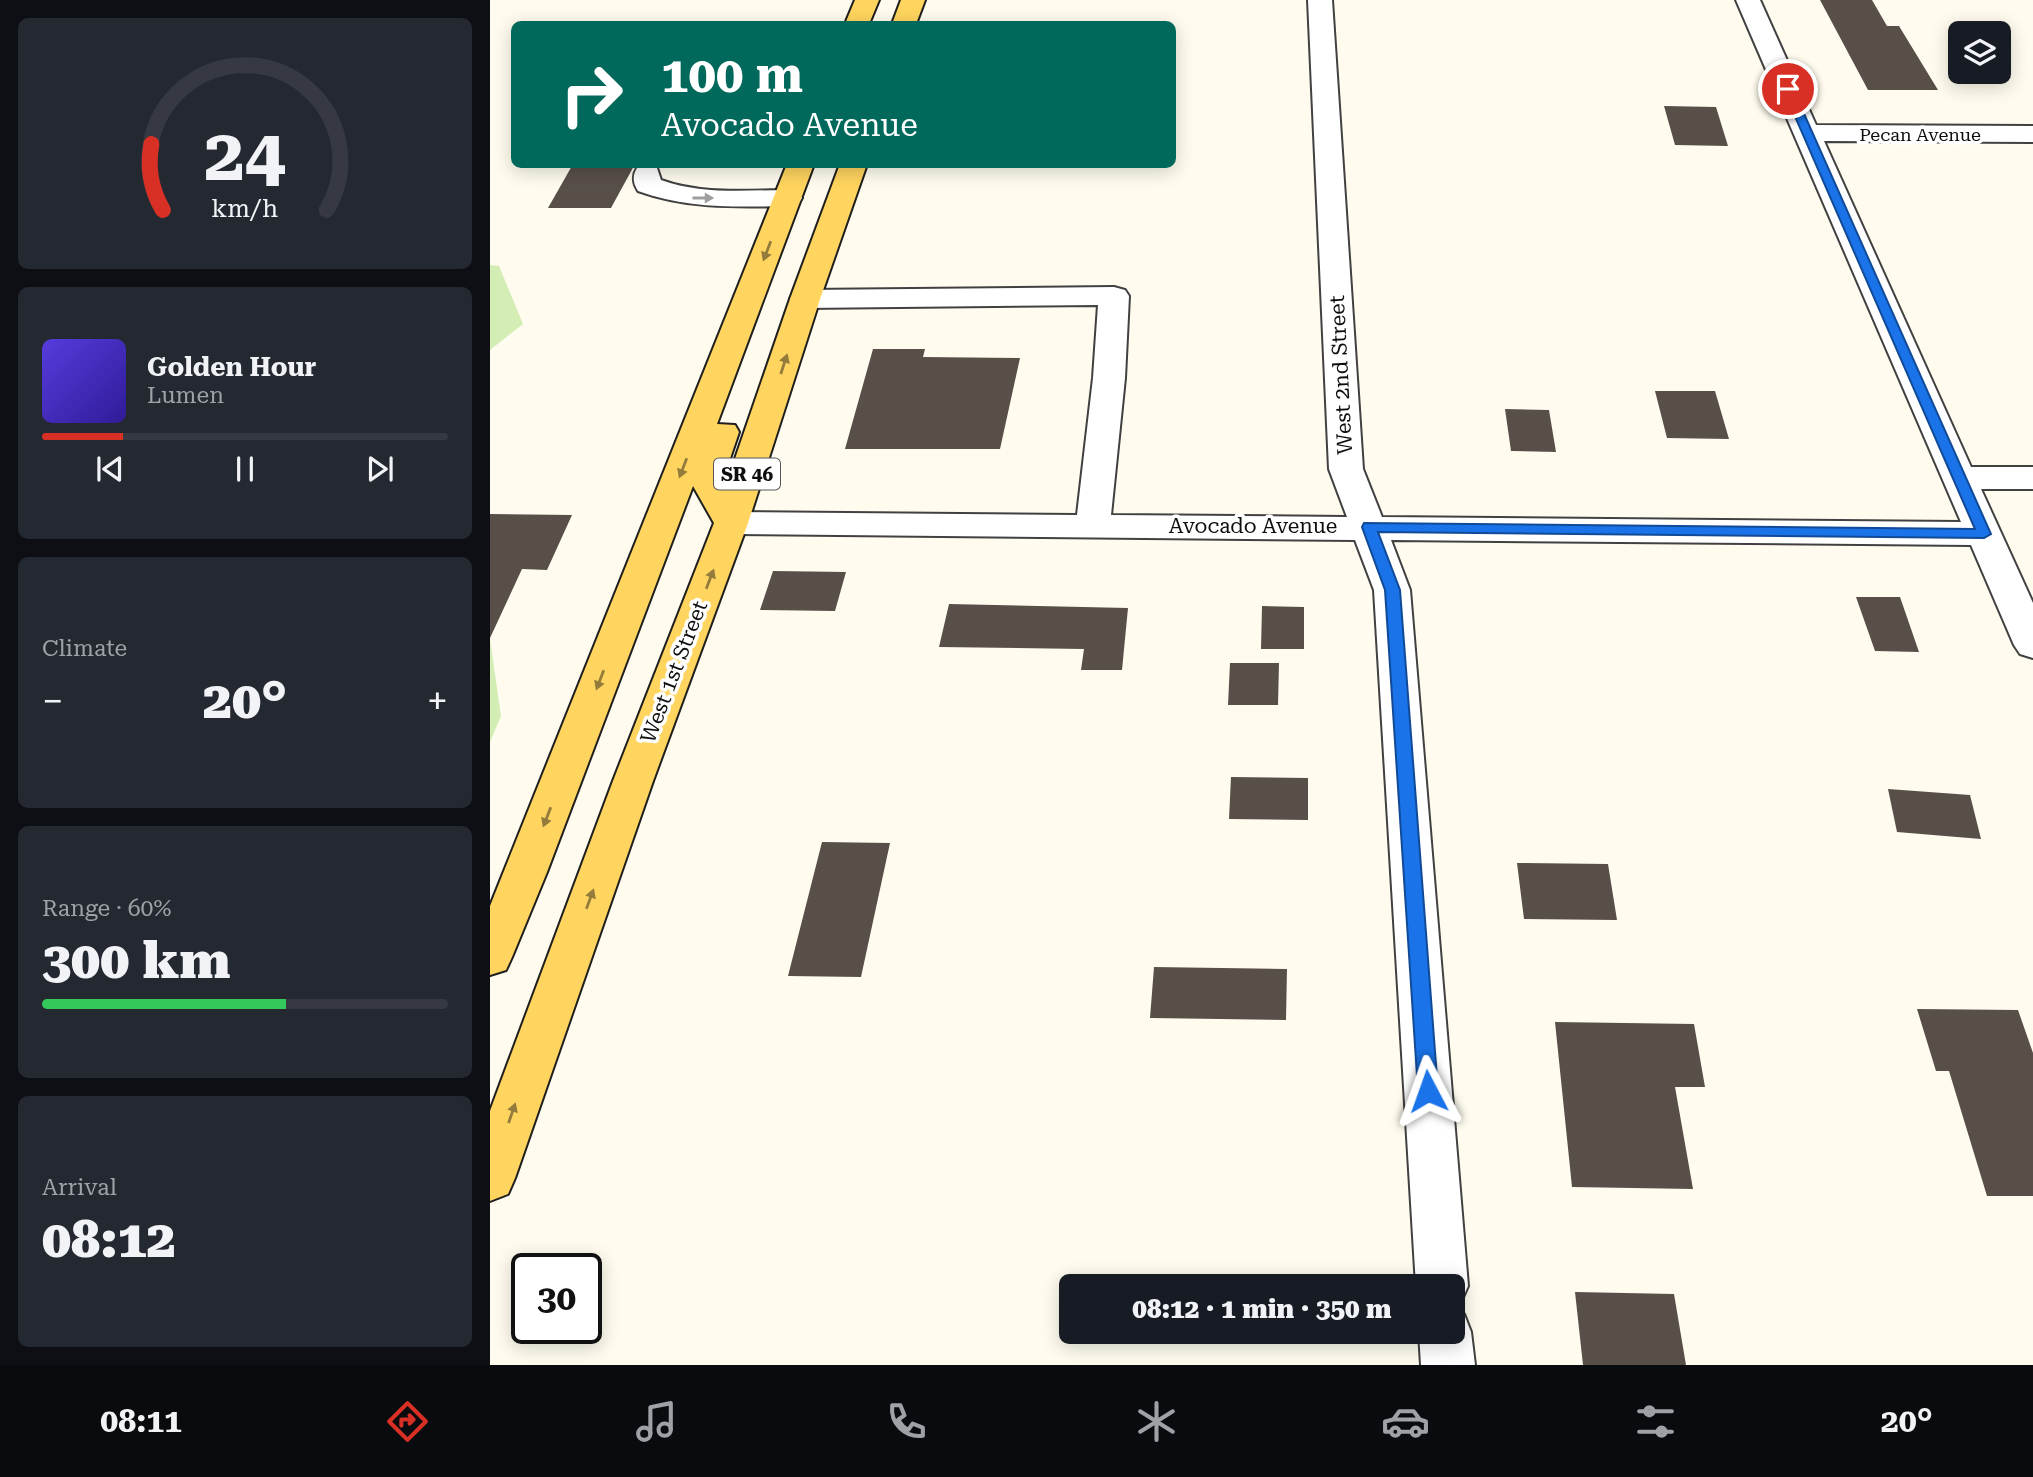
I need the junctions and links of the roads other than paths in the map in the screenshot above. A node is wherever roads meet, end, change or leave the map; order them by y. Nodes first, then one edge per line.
1 (867, 0) edge
2 (913, 0) edge
3 (1320, 0) edge
4 (1748, 0) edge
5 (858, 21) edge
6 (905, 21) edge
7 (1808, 133) junction
8 (2033, 134) edge
9 (684, 168) edge
10 (799, 168) edge
11 (853, 168) edge
12 (647, 174) dead end
13 (671, 195) junction
14 (788, 198) junction
15 (806, 299) junction
16 (708, 404) junction
17 (1959, 478) junction
18 (2033, 478) edge
19 (731, 523) junction
20 (1093, 525) junction
21 (1369, 527) junction
22 (1984, 534) junction
23 (2033, 646) edge
24 (490, 957) edge
25 (490, 1178) edge
26 (1441, 1274) edge
27 (1447, 1344) edge
28 (1448, 1365) edge

1 - 5 main road
2 - 6 main road
3 - 21 street, West 2nd Street
4 - 7 street
7 - 8 street, Pecan Avenue
7 - 17 street
9 - 13 street
10 - 14 main road, SR 46
11 - 15 main road, West 1st Street / SR 46
12 - 13 street
13 -> 14 street
14 -> 16 main road, SR 46
19 -> 15 main road, West 1st Street / SR 46
15 - 20 street
16 - 19 main road
16 -> 24 main road, SR 46
17 - 18 street
17 - 22 street
19 - 20 street, Avocado Avenue
25 -> 19 main road, West 1st Street / SR 46
20 - 21 street, Avocado Avenue
21 - 22 street, Avocado Avenue
21 - 26 street, West 2nd Street
22 - 23 street
27 - 28 street

